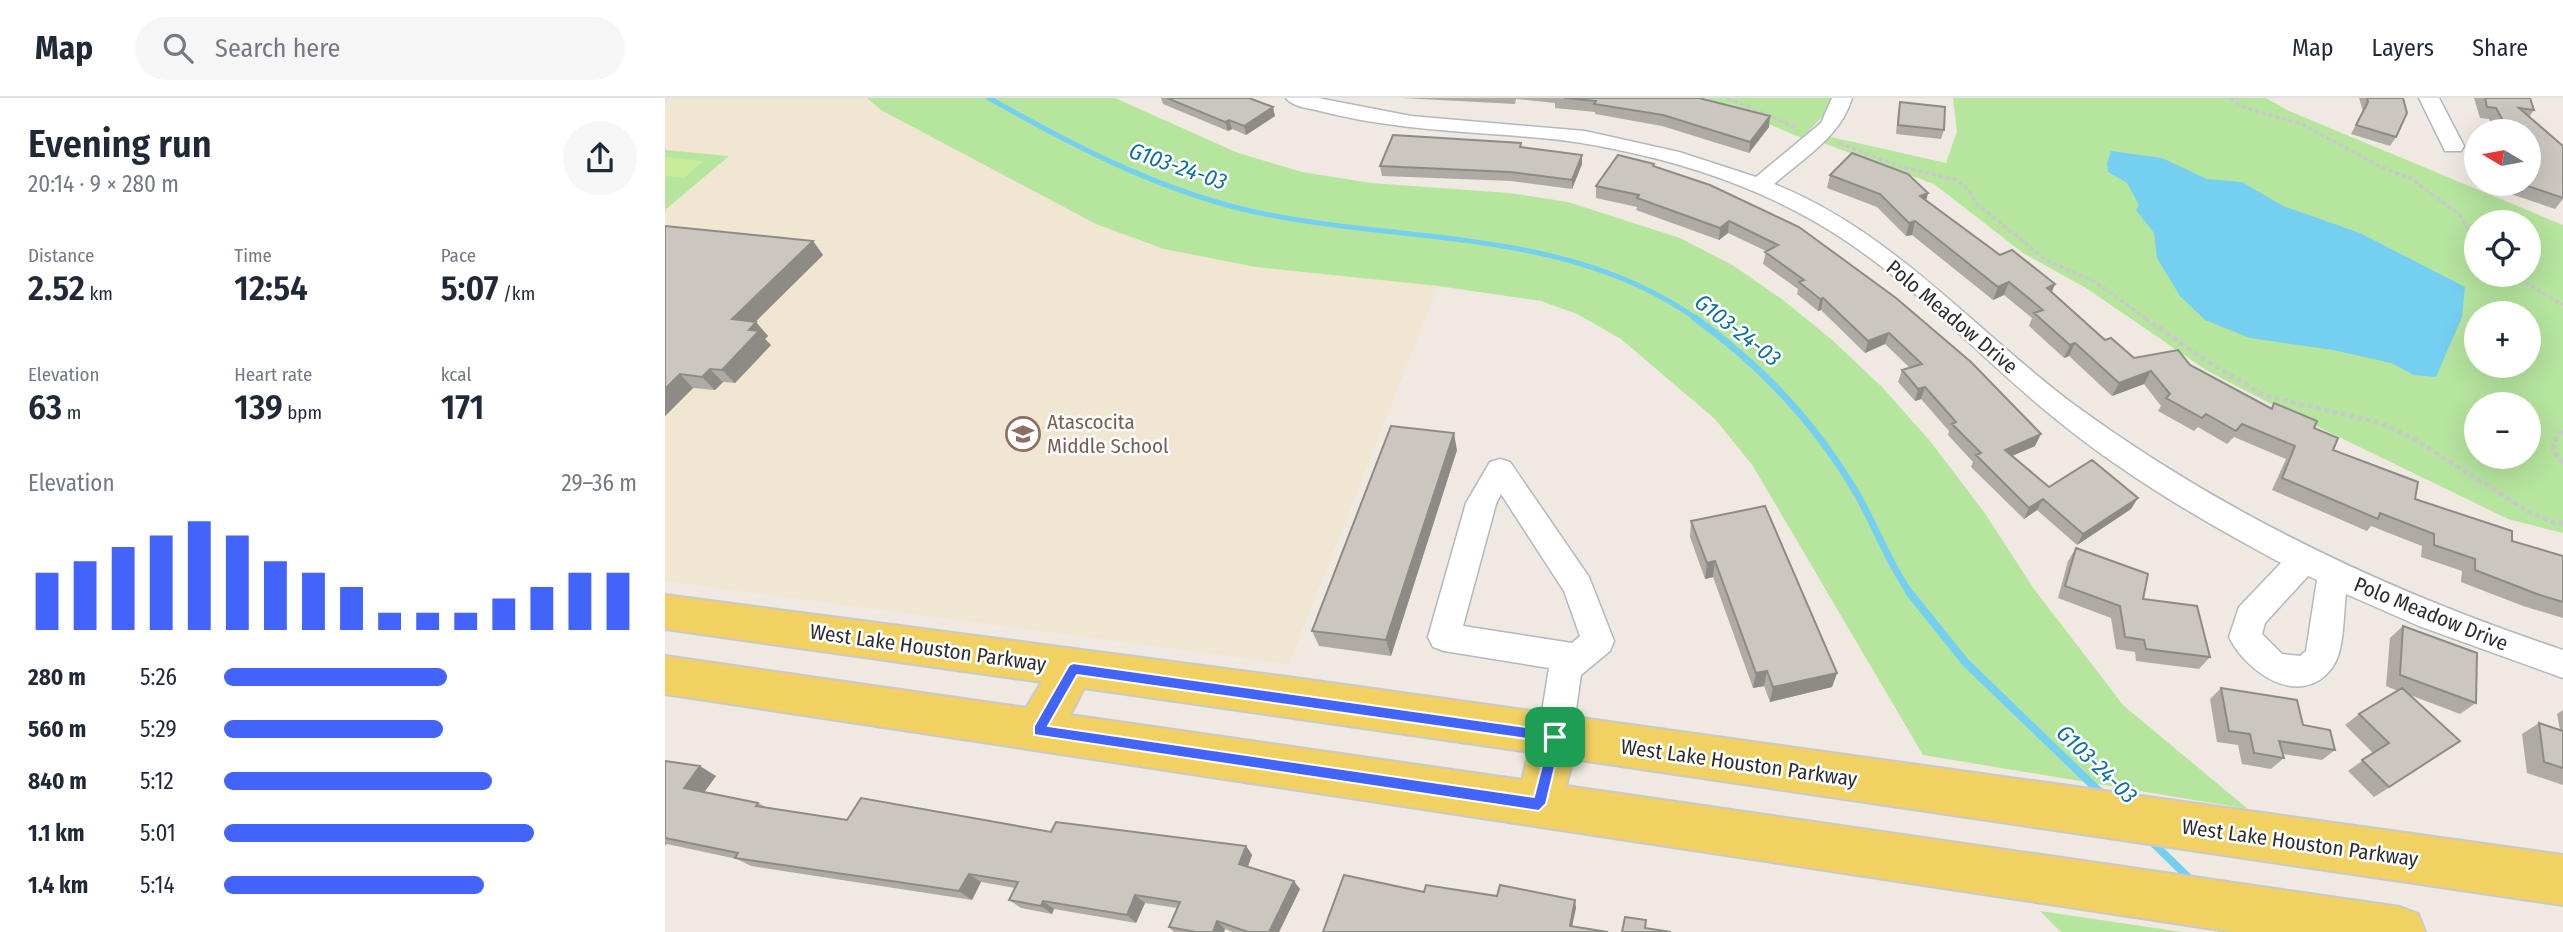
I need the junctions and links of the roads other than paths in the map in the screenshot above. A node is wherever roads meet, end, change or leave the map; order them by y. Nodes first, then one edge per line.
1 (1296, 98) edge
2 (1842, 98) edge
3 (2429, 98) edge
4 (2453, 146) dead end
5 (1757, 187) junction
6 (2304, 560) junction
7 (2333, 574) junction
8 (665, 612) edge
9 (1577, 658) junction
10 (2563, 664) edge
11 (1073, 668) junction
12 (665, 675) edge
13 (1038, 730) junction
14 (1555, 737) junction
15 (1539, 804) junction
16 (2563, 880) edge
17 (2400, 932) edge

1 - 5 street, Polo Meadow Drive
2 - 5 street
3 - 4 street
5 - 6 street, Polo Meadow Drive
6 - 7 street, Polo Meadow Drive
6 - 7 street
7 - 10 street, Polo Meadow Drive
8 - 11 main road, West Lake Houston Parkway
9 - 9 street
9 - 14 street
11 - 13 main road
11 - 14 main road, West Lake Houston Parkway
12 - 13 main road
13 - 15 main road
14 - 15 main road
14 - 16 main road, West Lake Houston Parkway
15 - 17 main road

